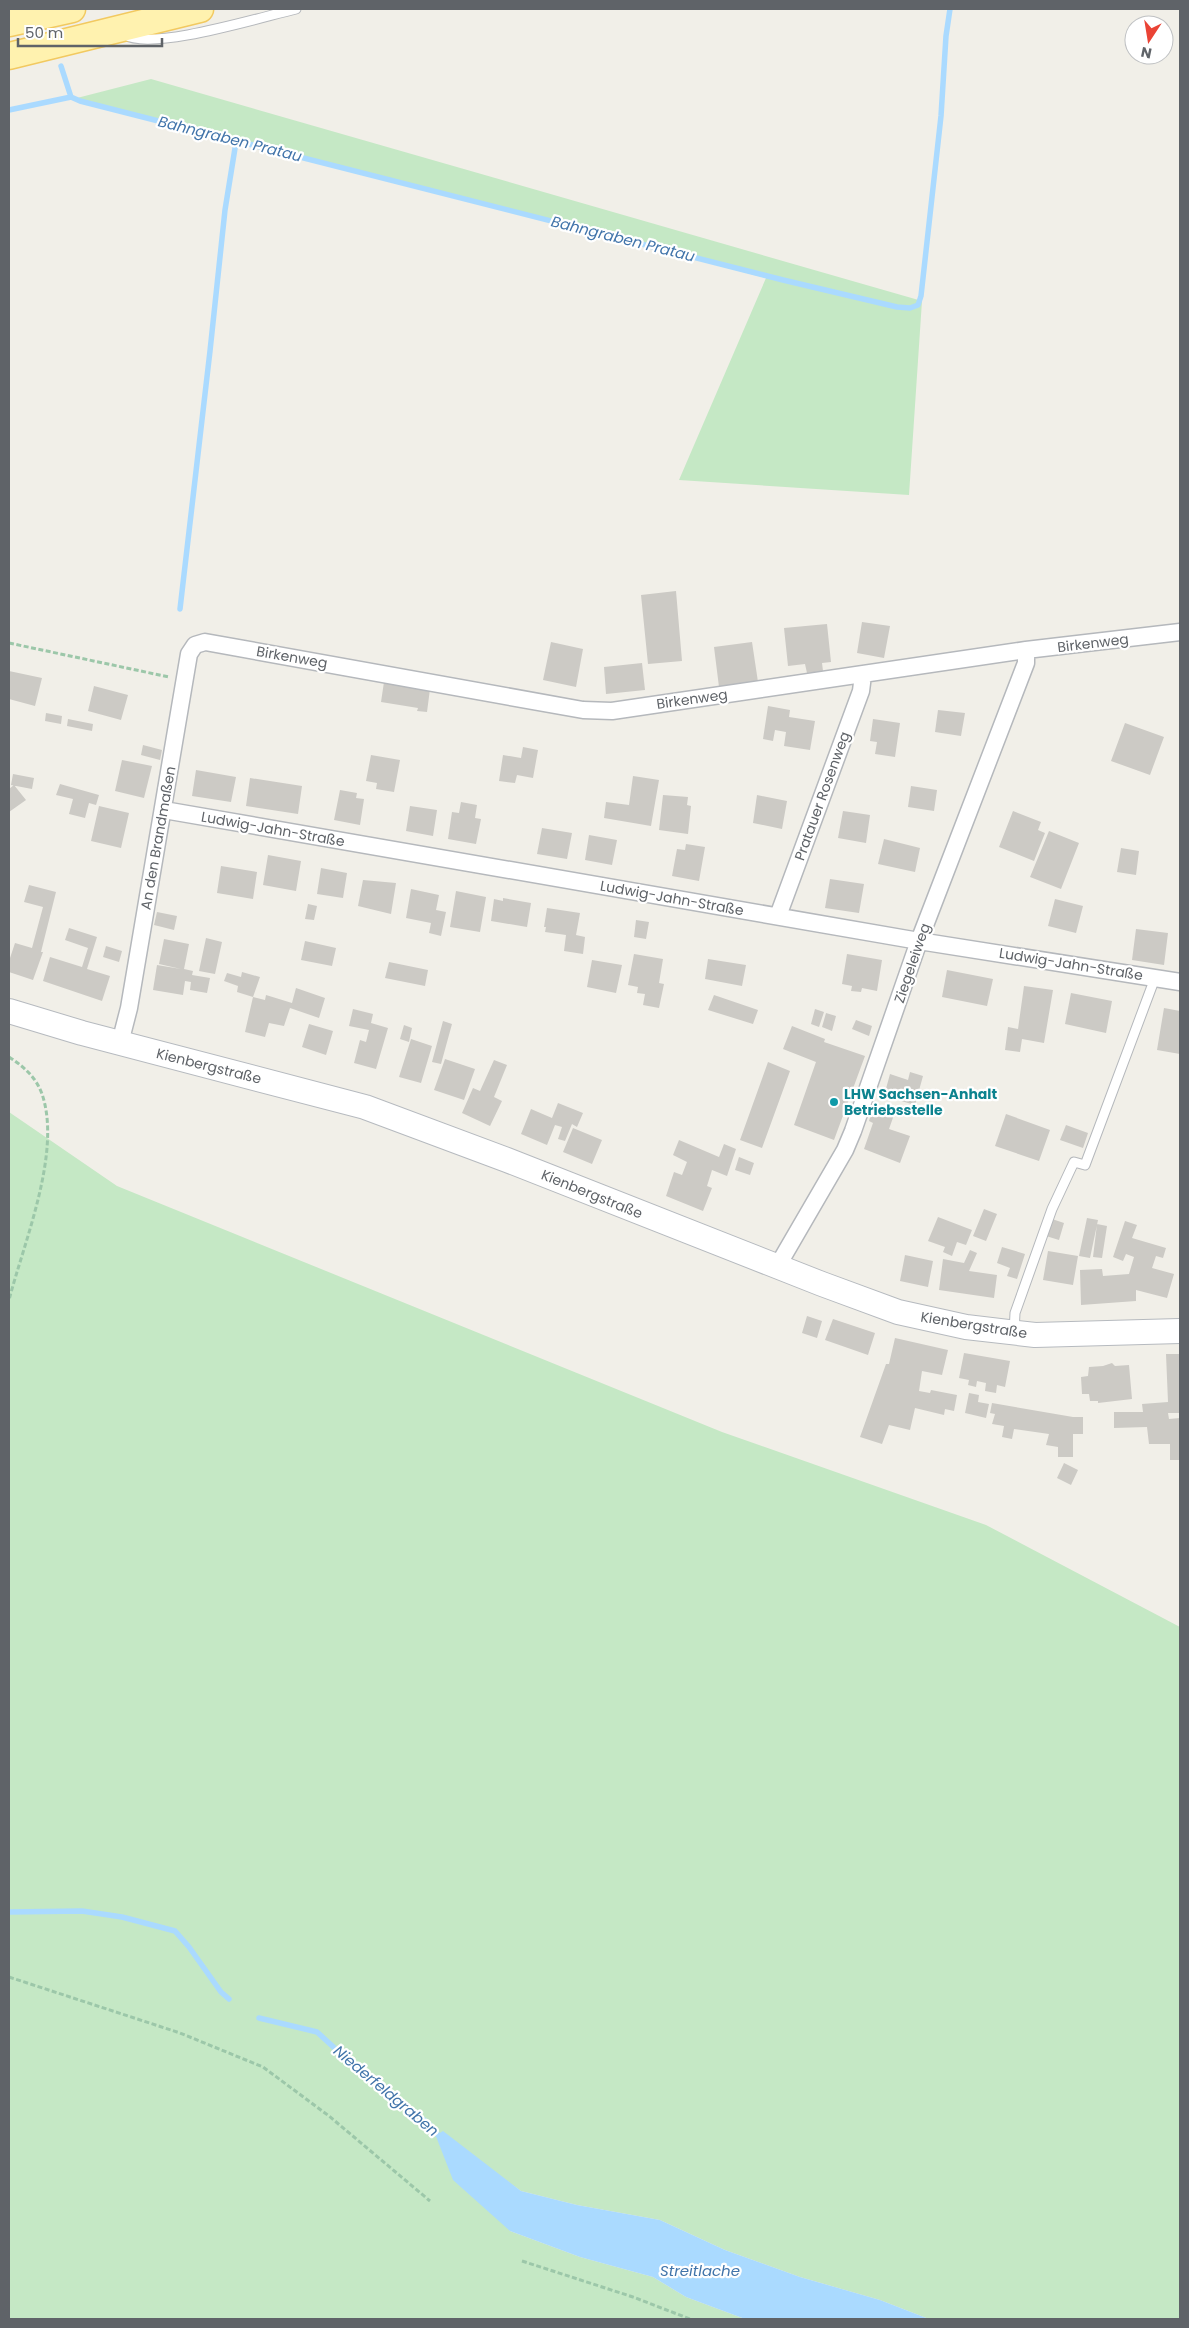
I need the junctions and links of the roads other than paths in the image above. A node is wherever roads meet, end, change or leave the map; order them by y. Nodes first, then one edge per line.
1 (72, 9) edge
2 (200, 9) edge
3 (296, 9) edge
4 (9, 23) edge
5 (116, 29) junction
6 (9, 56) edge
7 (1180, 632) edge
8 (205, 642) joint
9 (1026, 650) junction
10 (864, 675) junction
11 (164, 810) junction
12 (778, 916) junction
13 (919, 941) junction
14 (1155, 978) junction
15 (1180, 982) edge
16 (9, 1011) edge
17 (120, 1043) junction
18 (777, 1267) junction
19 (1180, 1331) edge
20 (1014, 1333) junction

1 - 4 main road
2 - 5 main road
3 - 5 lane
5 - 6 main road
7 - 9 street, Birkenweg
8 - 10 street, Birkenweg
8 - 11 street, An den Brandmaßen
9 - 10 street, Birkenweg
9 - 13 street, Ziegeleiweg
10 - 12 street, Pratauer Rosenweg
11 - 12 street, Ludwig-Jahn-Straße
11 - 17 street, An den Brandmaßen
12 - 13 street, Ludwig-Jahn-Straße
13 - 14 street, Ludwig-Jahn-Straße
13 - 18 street, Ziegeleiweg
14 - 15 street, Ludwig-Jahn-Straße
14 - 20 lane
16 - 17 main road, Kienbergstraße
17 - 18 main road, Kienbergstraße
18 - 20 main road, Kienbergstraße
19 - 20 main road, Kienbergstraße

